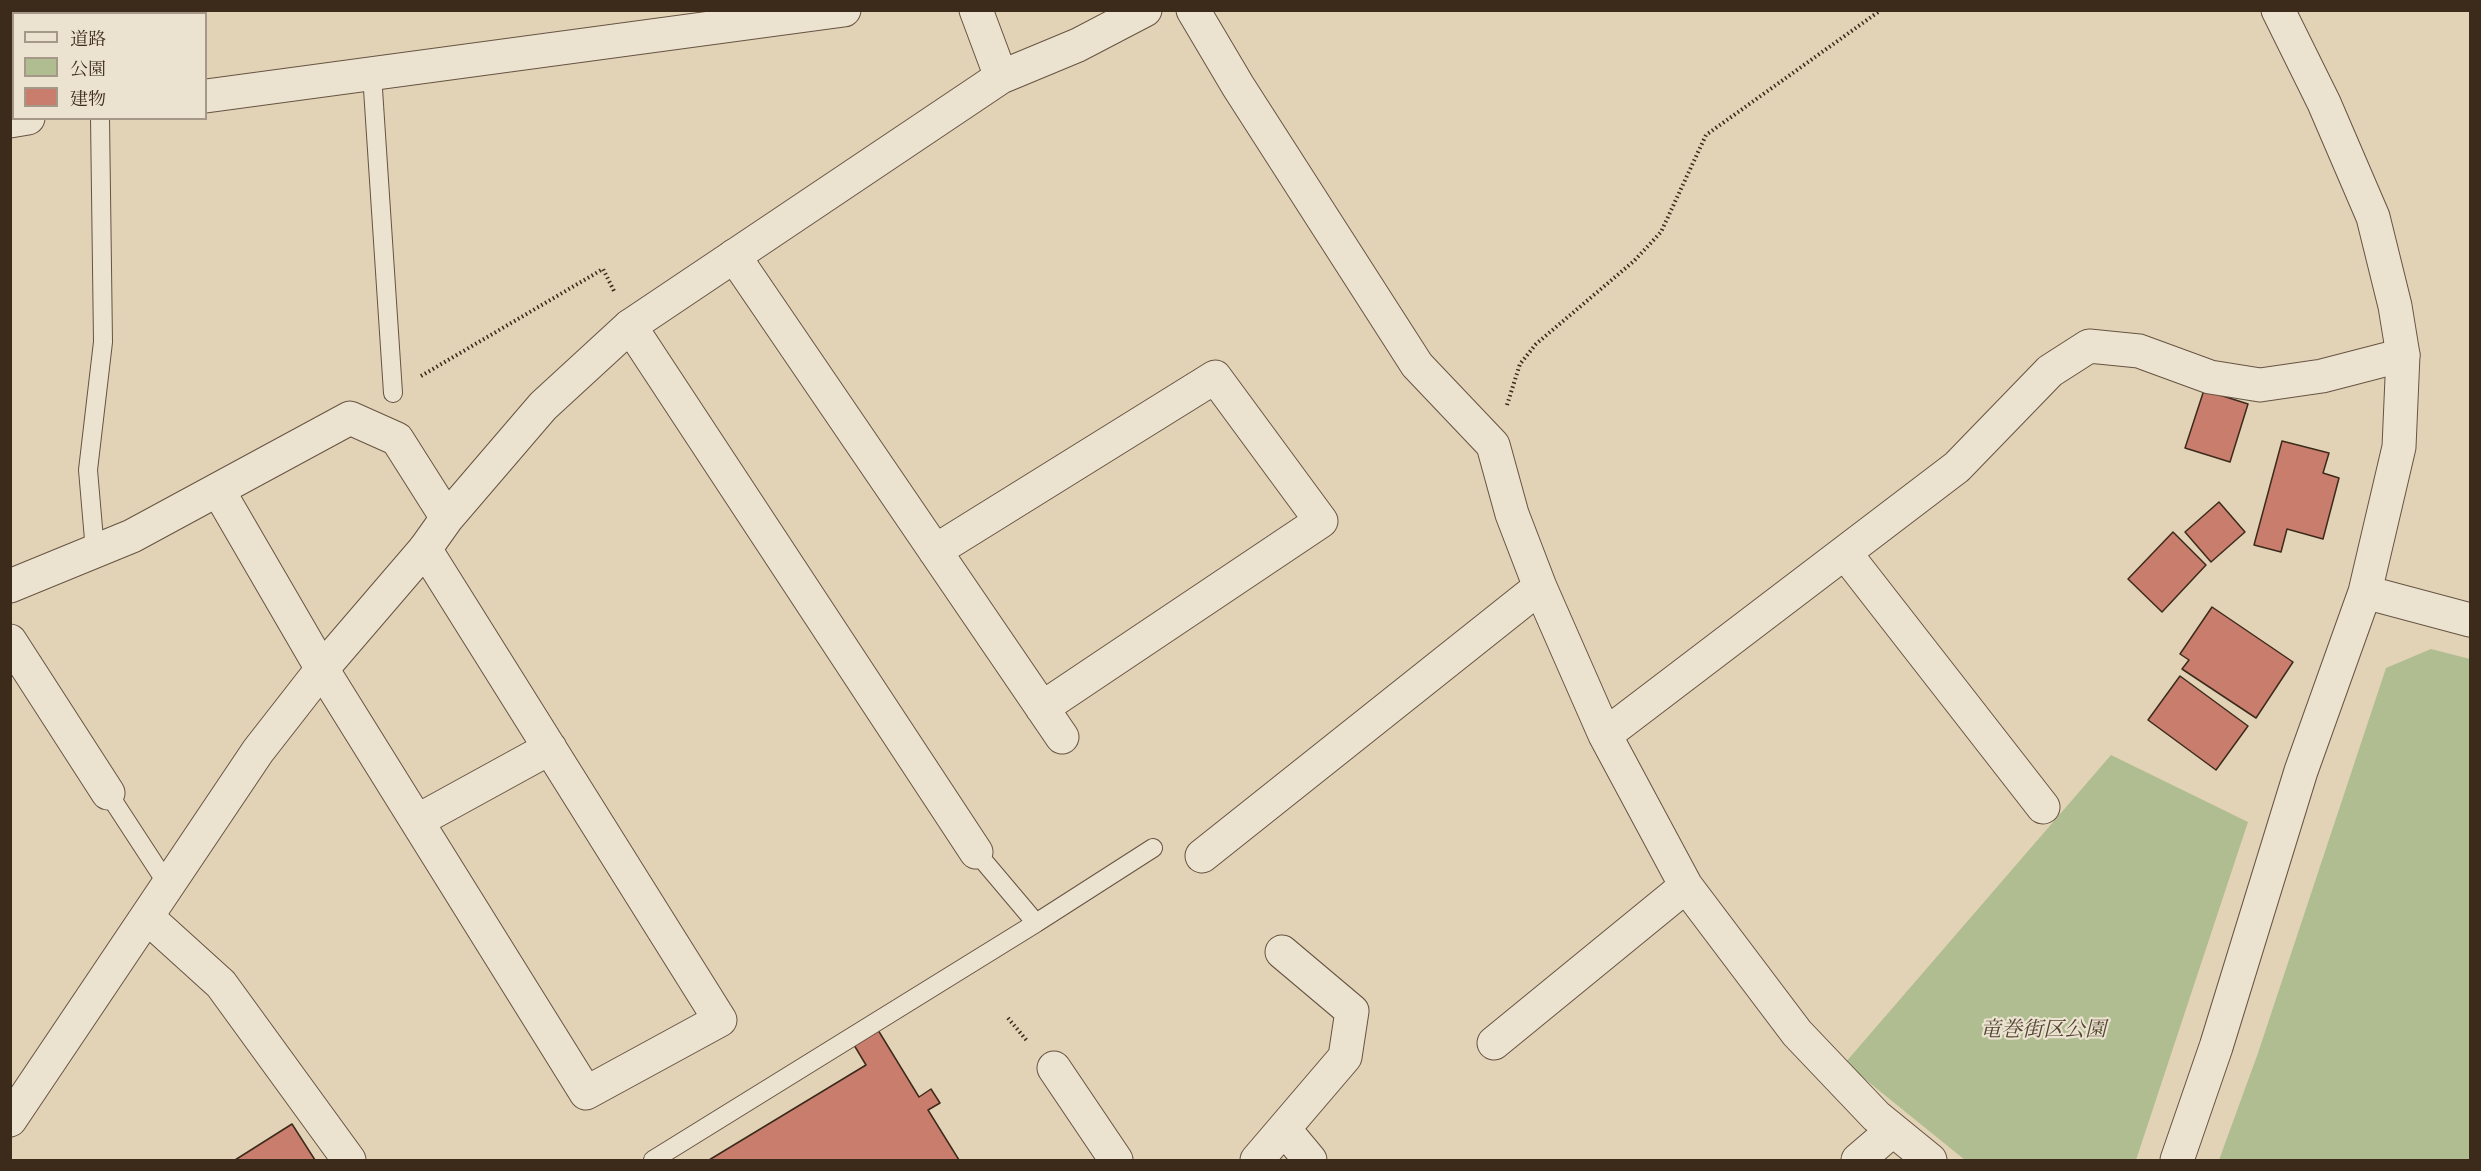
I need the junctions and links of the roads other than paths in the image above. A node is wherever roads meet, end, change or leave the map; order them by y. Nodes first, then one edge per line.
1 (844, 10) edge
2 (976, 10) edge
3 (1144, 10) edge
4 (1193, 10) edge
5 (2278, 10) edge
6 (372, 74) junction
7 (1001, 77) junction
8 (207, 96) edge
9 (100, 120) edge
10 (734, 256) junction
11 (630, 326) junction
12 (2403, 355) junction
13 (393, 393) road end
14 (218, 490) junction
15 (447, 518) junction
16 (425, 549) junction
17 (95, 551) junction
18 (935, 551) junction
19 (1845, 553) junction
20 (10, 586) edge
21 (1540, 587) junction
22 (2365, 592) junction
23 (2470, 620) edge
24 (10, 641) edge
25 (322, 669) junction
26 (1042, 708) junction
27 (1605, 735) junction
28 (1062, 737) dead end
29 (550, 748) junction
30 (108, 793) joint
31 (2043, 807) dead end
32 (417, 821) junction
33 (1153, 848) dead end
34 (976, 852) joint
35 (1202, 856) dead end
36 (168, 885) junction
37 (1686, 886) junction
38 (147, 917) junction
39 (1036, 923) junction
40 (1282, 951) dead end
41 (1494, 1043) dead end
42 (1054, 1068) dead end
43 (10, 1120) edge
44 (1285, 1130) junction
45 (1893, 1130) junction
46 (349, 1161) edge
47 (653, 1161) edge
48 (1116, 1161) edge
49 (1257, 1161) edge
50 (1310, 1161) edge
51 (1858, 1161) edge
52 (1930, 1161) edge
53 (2177, 1161) edge

1 - 6 street
2 - 7 street
3 - 7 street
4 - 21 street
5 - 12 street
6 - 8 street
6 - 13 lane
7 - 10 street
9 - 17 lane
10 - 11 street
10 - 18 street
11 - 15 street
11 - 34 street
12 - 19 street
12 - 22 street
14 - 15 street
14 - 17 street
14 - 25 street
15 - 16 street
16 - 25 street
16 - 29 street
17 - 20 street
18 - 26 street
18 - 26 street
19 - 27 street
19 - 31 street
21 - 27 street
21 - 35 street
22 - 23 street
22 - 53 street
24 - 30 street
25 - 32 street
25 - 36 street
26 - 28 street
27 - 37 street
29 - 32 street
29 - 32 street
30 - 36 lane
33 - 39 lane
34 - 39 lane
36 - 38 street
37 - 41 street
37 - 45 street
38 - 43 street
38 - 46 street
39 - 47 lane
40 - 44 street
42 - 48 street
44 - 49 street
44 - 50 street
45 - 51 street
45 - 52 street

